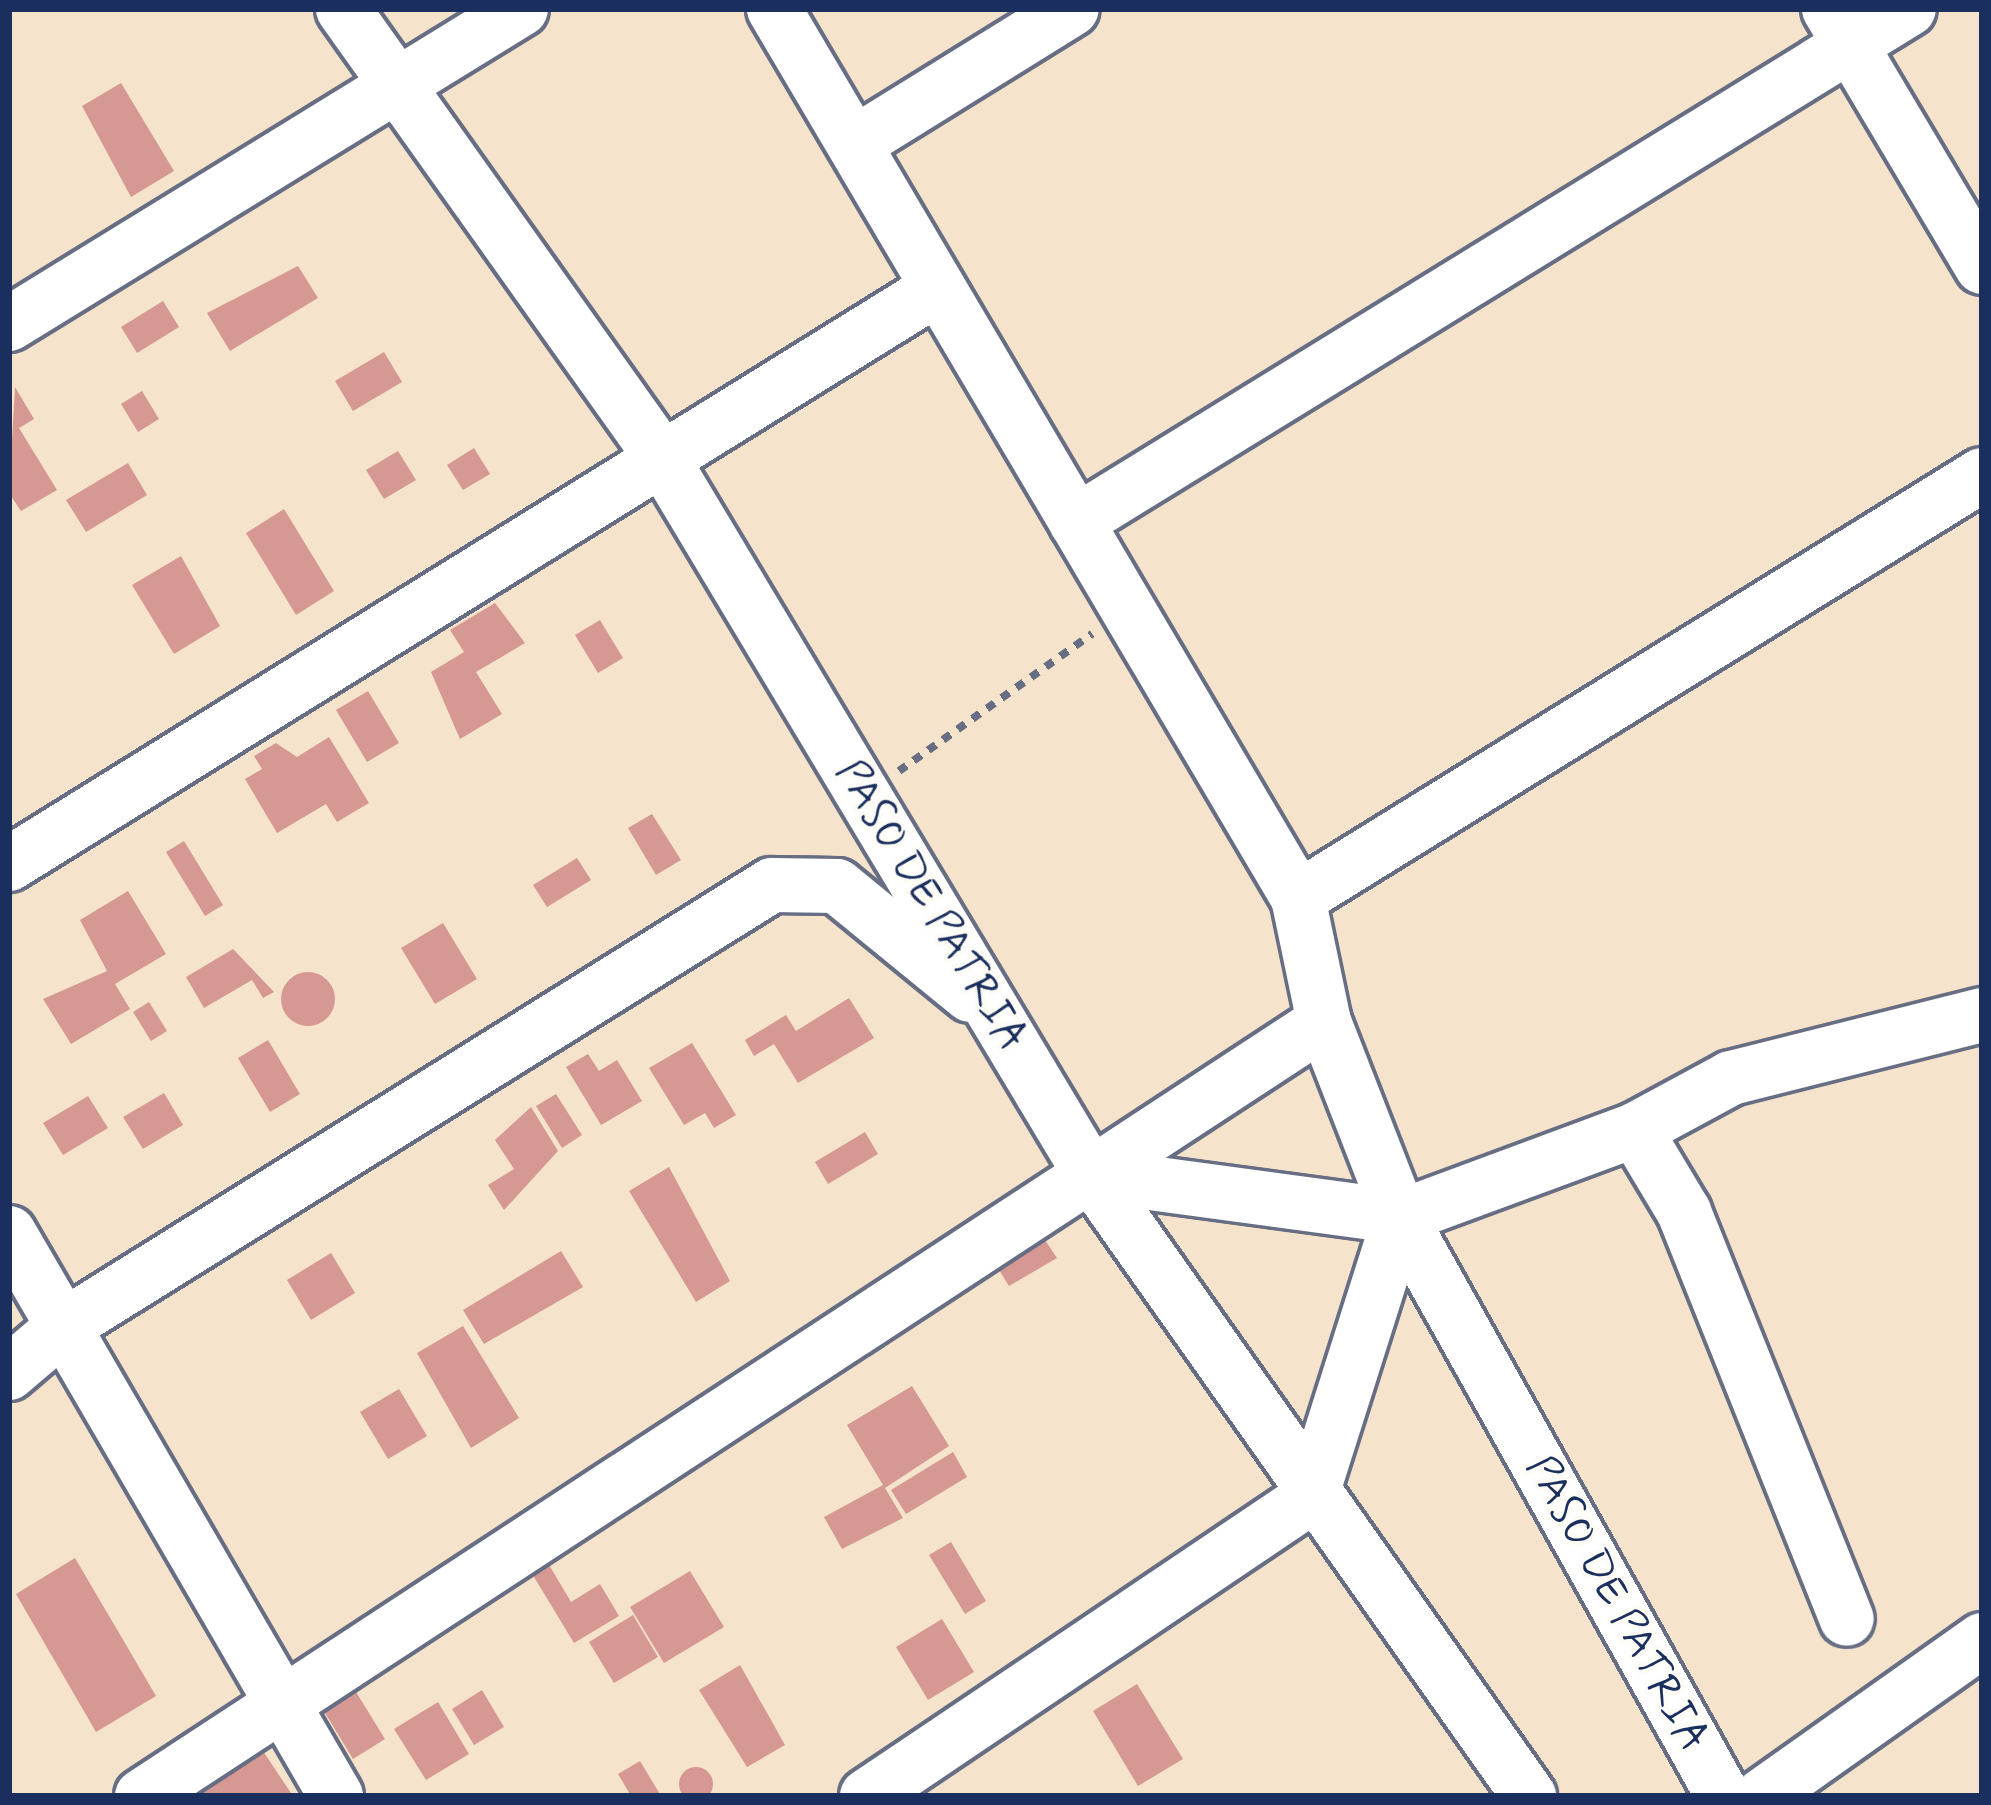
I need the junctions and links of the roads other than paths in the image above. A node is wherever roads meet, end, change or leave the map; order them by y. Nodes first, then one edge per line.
1 (343, 9) edge
2 (521, 9) edge
3 (774, 9) edge
4 (1072, 9) edge
5 (1909, 9) edge
6 (1839, 26) edge
7 (392, 79) junction
8 (854, 144) junction
9 (1982, 267) edge
10 (938, 288) junction
11 (9, 324) edge
12 (660, 455) junction
13 (1982, 475) edge
14 (1076, 522) junction
15 (9, 864) edge
16 (1298, 898) junction
17 (988, 1005) junction
18 (1982, 1016) edge
19 (1324, 1022) junction
20 (1635, 1130) junction
21 (1091, 1174) junction
22 (1400, 1217) junction
23 (9, 1233) edge
24 (64, 1326) junction
25 (9, 1373) edge
26 (1311, 1497) junction
27 (1847, 1619) dead end
28 (1982, 1640) edge
29 (285, 1702) junction
30 (142, 1796) edge
31 (336, 1796) edge
32 (867, 1796) edge
33 (1528, 1796) edge
34 (1723, 1796) edge
35 (1762, 1796) edge

1 - 7 street, PASO DE PATRIA
2 - 7 street
3 - 8 street, PASO DE PATRIA
4 - 8 street
5 - 6 street
6 - 9 street
6 - 14 street
7 - 11 street
7 - 12 street, PASO DE PATRIA
8 - 10 street, PASO DE PATRIA
10 - 12 street
10 - 14 street, PASO DE PATRIA
12 - 15 street
12 - 17 street, PASO DE PATRIA
13 - 16 street
14 - 16 street, PASO DE PATRIA
16 - 19 street, PASO DE PATRIA
17 - 21 street, PASO DE PATRIA
17 - 24 street
18 - 20 street
19 - 21 street
19 - 22 street, PASO DE PATRIA
20 - 22 street
20 - 27 street
21 - 22 street
21 - 26 street, PASO DE PATRIA
21 - 29 street
22 - 26 street
22 - 34 street, PASO DE PATRIA
23 - 24 street
24 - 25 street
24 - 29 street
26 - 32 street
26 - 33 street, PASO DE PATRIA
28 - 35 street
29 - 30 street
29 - 31 street

